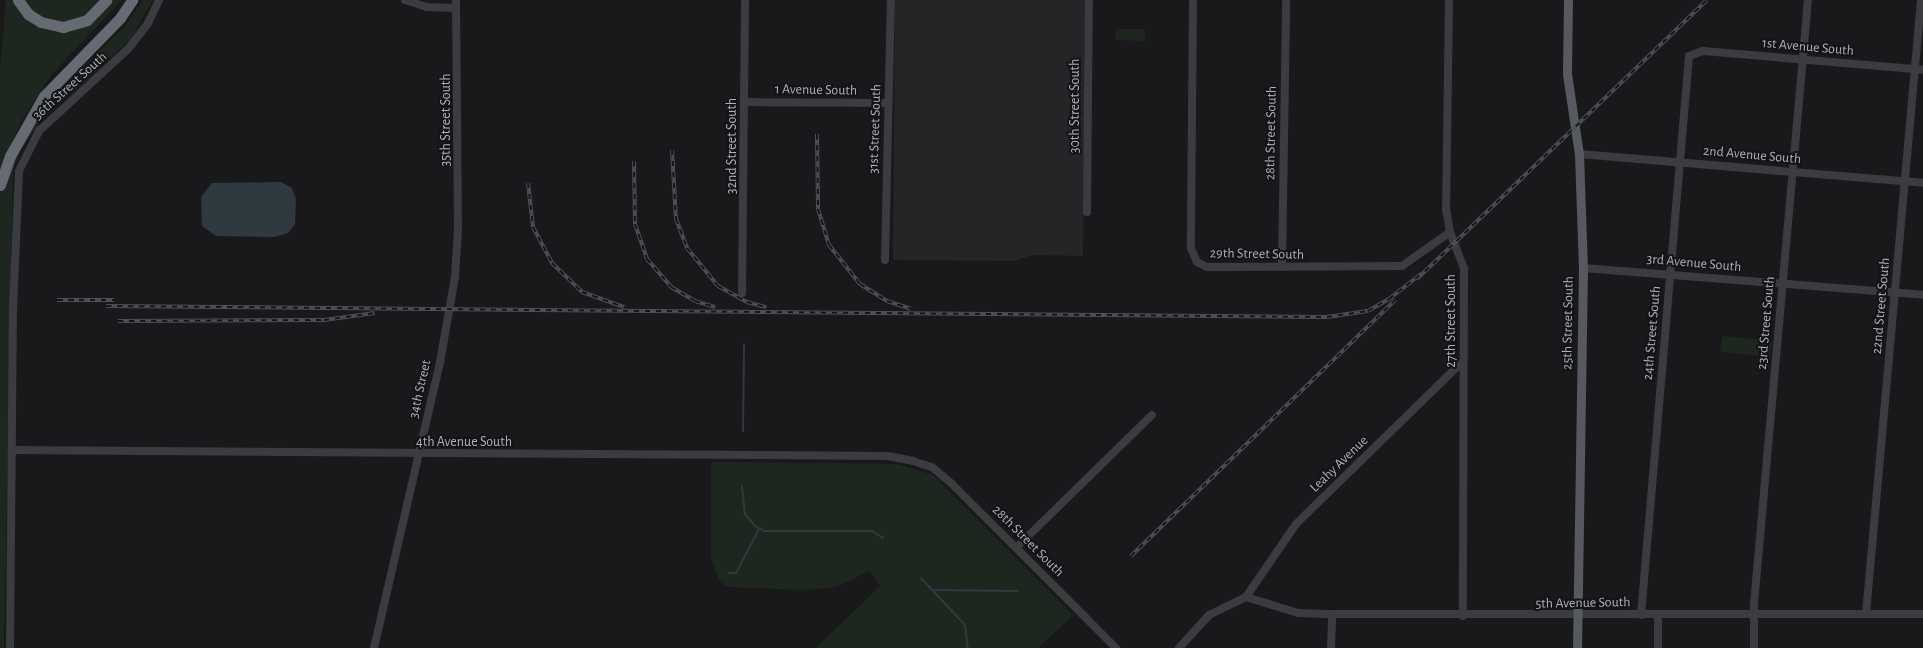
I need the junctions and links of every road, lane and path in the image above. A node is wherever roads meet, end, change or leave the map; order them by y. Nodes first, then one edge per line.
1 (18, 0) edge
2 (106, 0) edge
3 (132, 0) edge
4 (159, 0) edge
5 (405, 0) edge
6 (745, 0) edge
7 (891, 0) edge
8 (1089, 0) edge
9 (1193, 0) edge
10 (1286, 0) edge
11 (1450, 0) edge
12 (1808, 0) edge
13 (1921, 0) edge
14 (1567, 1) edge
15 (456, 4) edge
16 (1692, 54) joint
17 (1801, 59) junction
18 (1914, 69) junction
19 (1923, 70) edge
20 (744, 102) junction
21 (888, 103) junction
22 (1580, 154) junction
23 (1679, 161) junction
24 (1791, 171) junction
25 (1904, 181) junction
26 (1923, 183) edge
27 (0, 185) edge
28 (1087, 212) dead end
29 (1450, 232) junction
30 (457, 241) joint
31 (885, 260) dead end
32 (1282, 267) junction
33 (1583, 268) junction
34 (1670, 274) junction
35 (1782, 284) junction
36 (1895, 292) junction
37 (742, 293) dead end
38 (1923, 295) edge
39 (1463, 361) junction
40 (1152, 415) dead end
41 (12, 450) junction
42 (418, 455) junction
43 (915, 462) joint
44 (1016, 548) junction
45 (1246, 597) junction
46 (1332, 614) junction
47 (1754, 614) junction
48 (1866, 614) junction
49 (1923, 614) edge
50 (1641, 615) junction
51 (1658, 615) junction
52 (1463, 616) junction
53 (1577, 616) junction
54 (10, 648) edge
55 (374, 648) edge
56 (1116, 648) edge
57 (1179, 648) edge
58 (1331, 648) edge
59 (1577, 648) edge
60 (1658, 648) edge
61 (1754, 648) edge

1 - 2 highway
3 - 27 highway
4 - 41 street, 36th Street South
5 - 15 street
6 - 20 street, 32nd Street South
7 - 21 street, 31st Street South
8 - 28 street, 30th Street South
9 - 32 street, 29th Street South
10 - 32 street, 28th Street South
11 - 29 street, 27th Street South
12 - 17 street, 23rd Street South
13 - 18 street, 22nd Street South
14 - 22 main road, 25th Street South
15 - 30 street, 35th Street South
16 - 17 street, 1st Avenue South
16 - 23 street, 24th Street South
17 - 18 street, 1st Avenue South
17 - 24 street, 23rd Street South
18 - 19 street, 1st Avenue South
18 - 25 street, 22nd Street South
20 - 21 street, 1 Avenue South
20 - 37 street, 32nd Street South
21 - 31 street, 31st Street South
22 - 23 street, 2nd Avenue South
22 - 33 main road, 25th Street South
23 - 24 street, 2nd Avenue South
23 - 34 street, 24th Street South
24 - 25 street, 2nd Avenue South
24 - 35 street, 23rd Street South
25 - 26 street, 2nd Avenue South
25 - 36 street, 22nd Street South
29 - 32 street, 29th Street South
29 - 39 street, 27th Street South
30 - 42 street, 34th Street
33 - 34 street, 3rd Avenue South
33 - 53 main road, 25th Street South
34 - 35 street, 3rd Avenue South
34 - 50 street, 24th Street South
35 - 36 street, 3rd Avenue South
35 - 47 street, 23rd Street South
36 - 38 street, 3rd Avenue South
36 - 48 street, 22nd Street South
39 - 45 street, Leahy Avenue
39 - 52 street, 27th Street South
40 - 44 street
41 - 42 street, 4th Avenue South
41 - 54 street, 36th Street South
42 - 43 street, 4th Avenue South
42 - 55 street, 34th Street
43 - 44 street, 28th Street South
44 - 56 street, 28th Street South
45 - 46 street, 5th Avenue South
45 - 57 street
46 - 52 street, 5th Avenue South
46 - 58 street
47 - 48 street, 5th Avenue South
47 - 51 street, 5th Avenue South
47 - 61 street, 23rd Street South
48 - 49 street, 5th Avenue South
50 - 51 street, 5th Avenue South
50 - 53 street, 5th Avenue South
51 - 60 street
52 - 53 street, 5th Avenue South
53 - 59 main road, 25th Street South

